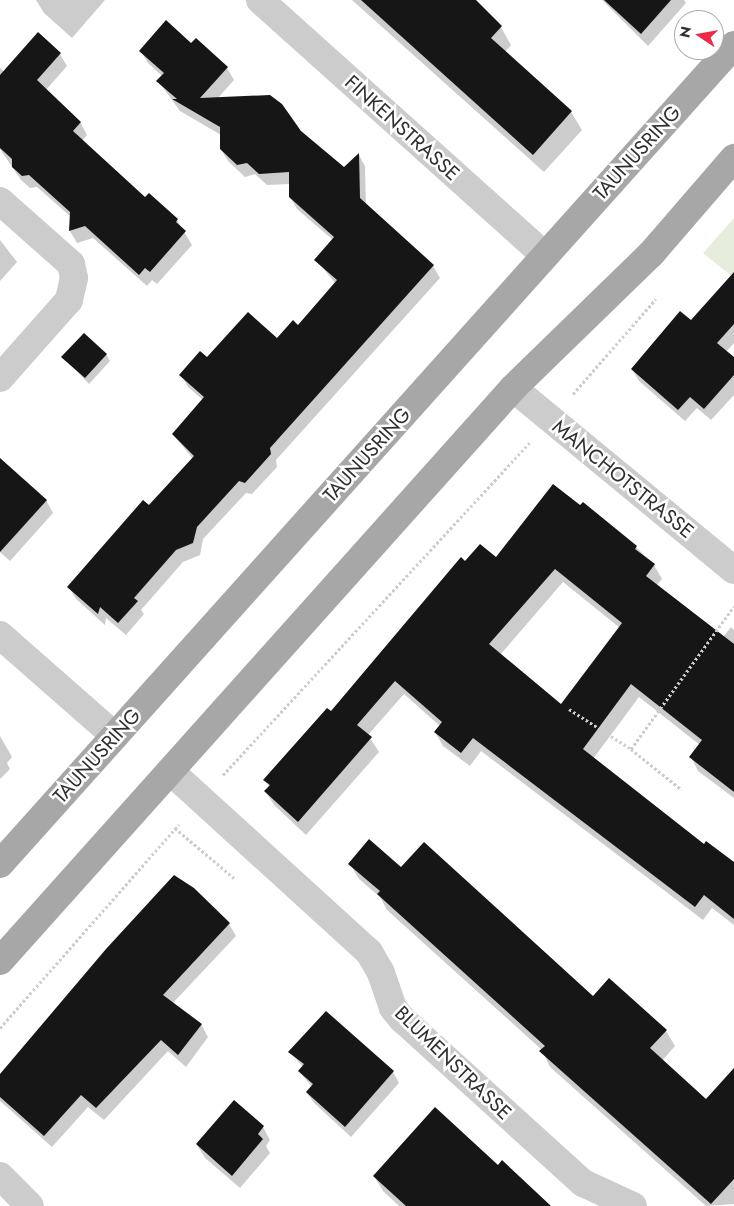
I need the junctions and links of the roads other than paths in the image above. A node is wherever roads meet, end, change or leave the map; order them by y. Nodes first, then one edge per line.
1 (260, 0) edge
2 (734, 45) edge
3 (734, 158) edge
4 (0, 201) edge
5 (545, 256) junction
6 (0, 378) edge
7 (512, 388) junction
8 (734, 570) edge
9 (0, 635) edge
10 (115, 736) junction
11 (170, 771) junction
12 (0, 864) edge
13 (0, 961) edge
14 (0, 1176) edge
15 (30, 1206) edge
16 (633, 1206) edge

1 - 5 street, FINKENSTRASSE
2 - 5 main road, TAUNUSRING
3 - 7 main road
4 - 6 street
5 - 10 main road, TAUNUSRING
7 - 8 street, MANCHOTSTRASSE
7 - 11 main road
9 - 10 street
10 - 12 main road, TAUNUSRING
11 - 13 main road
11 - 16 street, BLUMENSTRASSE
14 - 15 street

